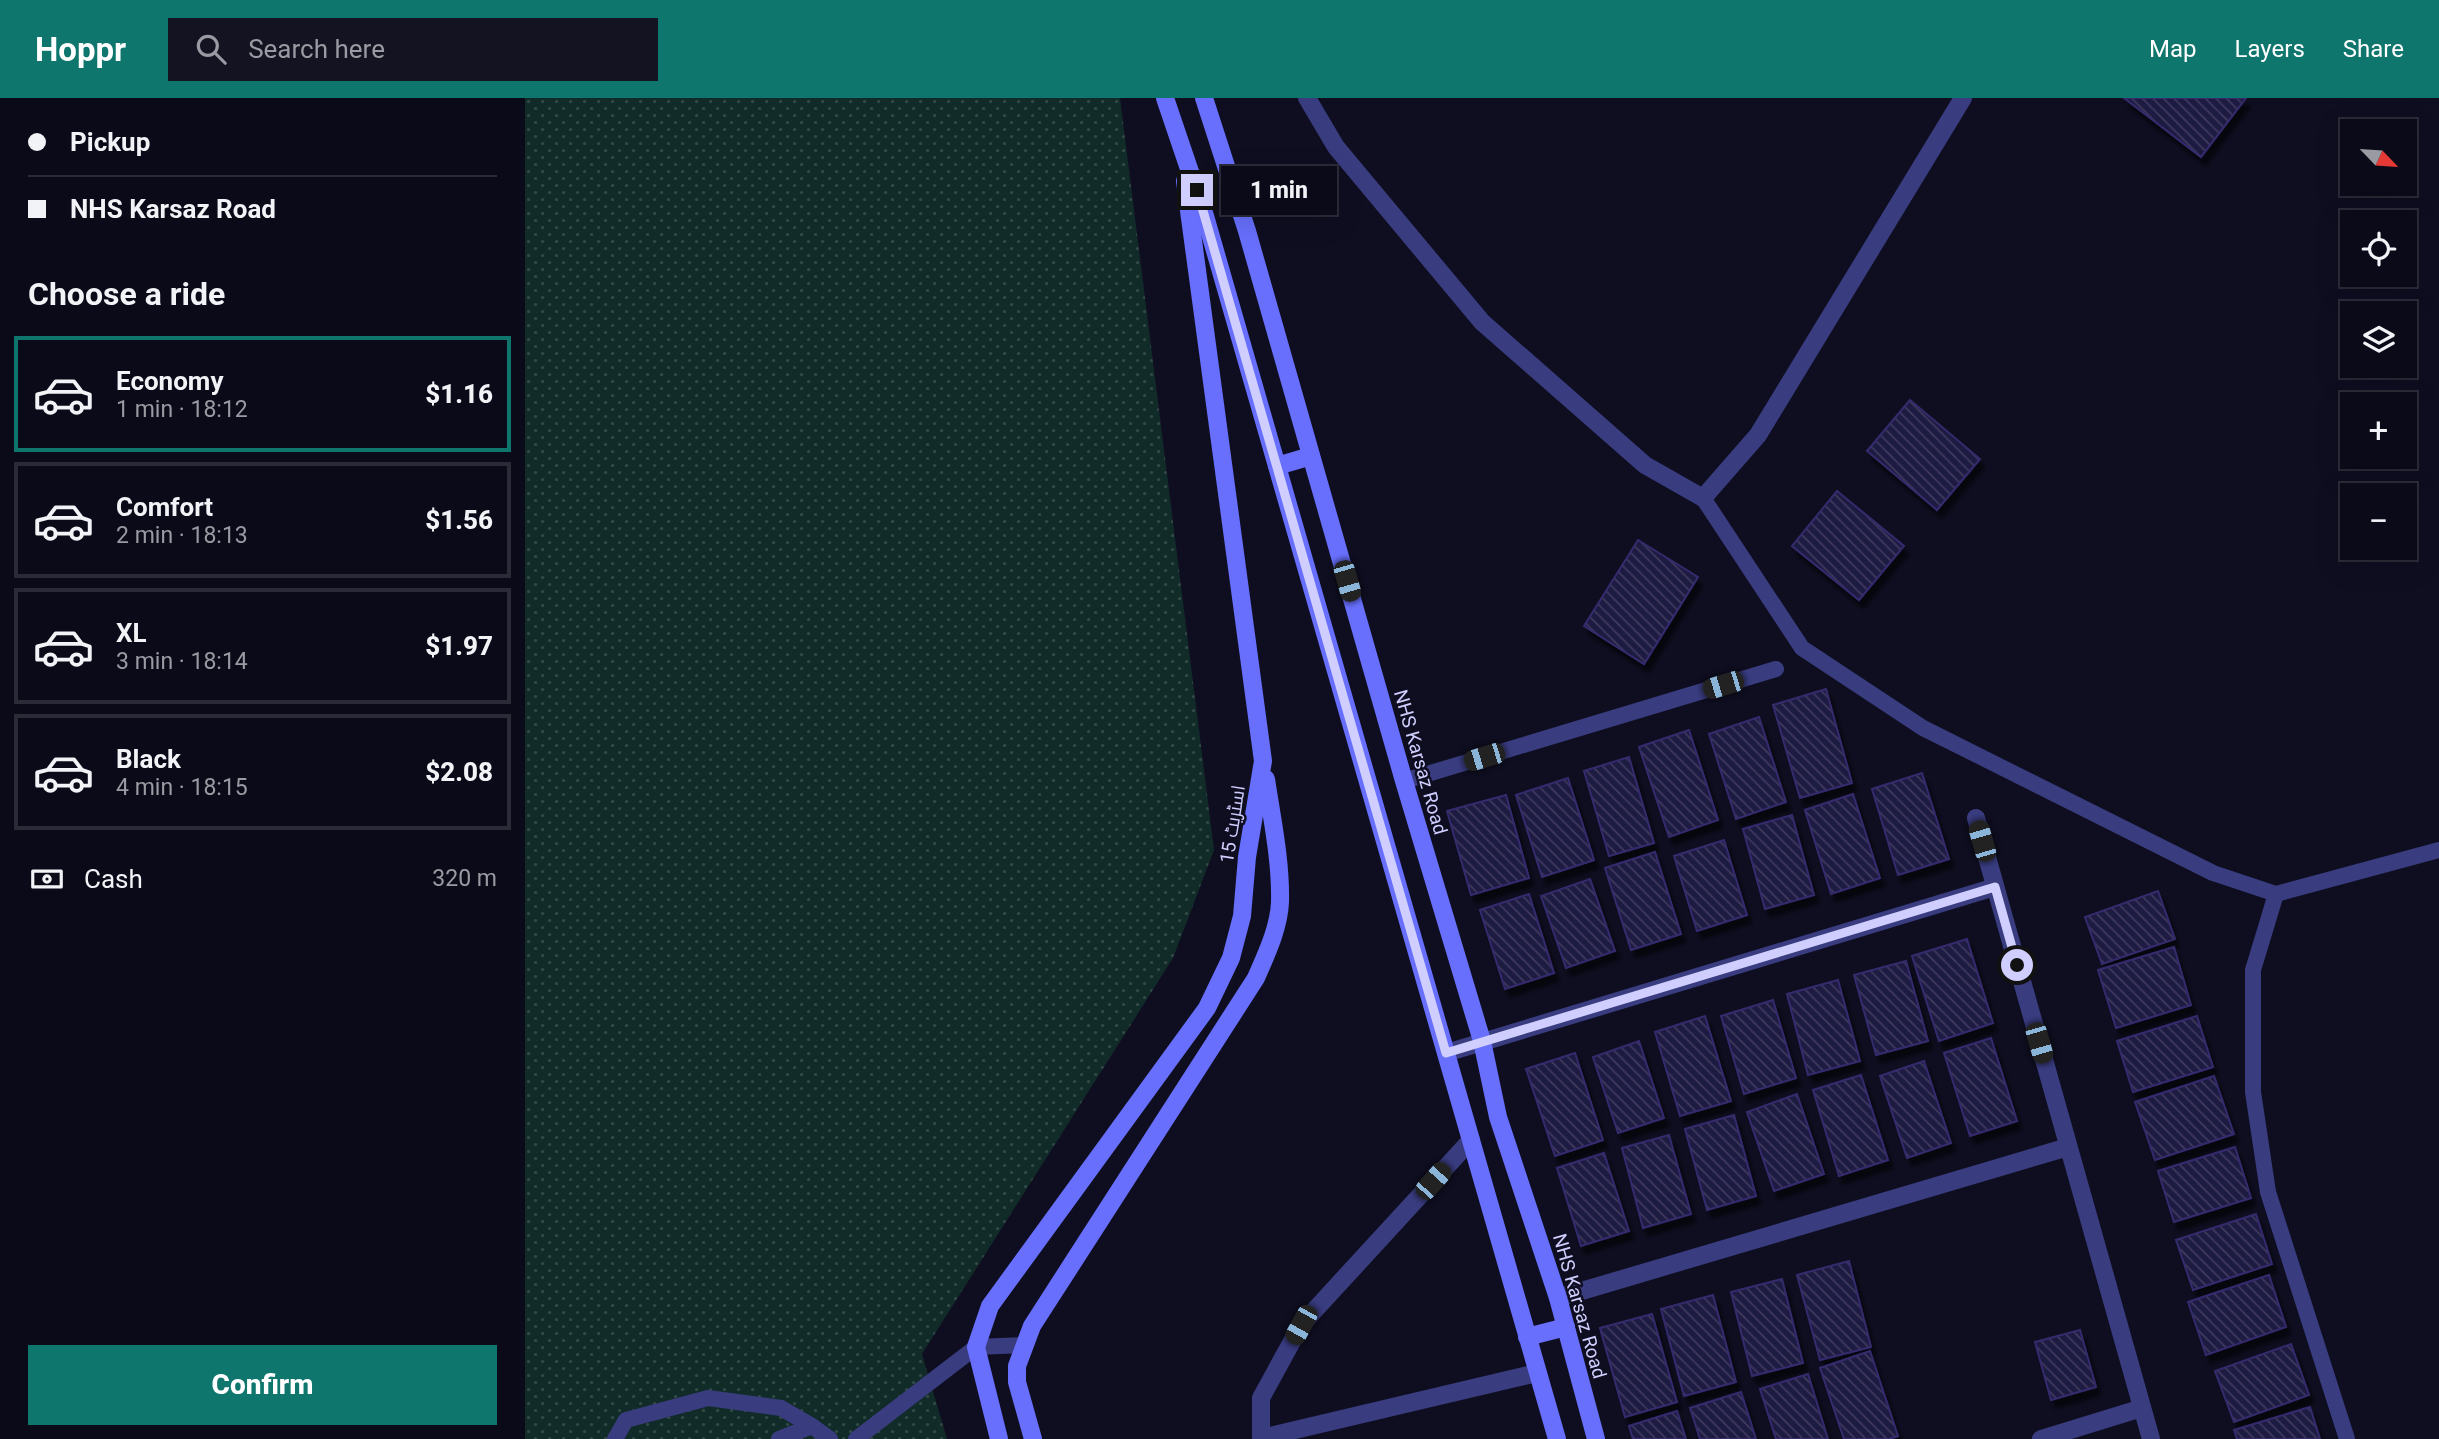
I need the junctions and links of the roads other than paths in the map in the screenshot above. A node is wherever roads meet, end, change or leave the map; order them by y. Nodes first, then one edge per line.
1 (1165, 98) edge
2 (1204, 98) edge
3 (1307, 98) edge
4 (1963, 98) edge
5 (1179, 139) junction
6 (1311, 456) junction
7 (1277, 466) junction
8 (1703, 498) junction
9 (1776, 669) dead end
10 (1263, 761) junction
11 (1404, 781) junction
12 (1976, 818) dead end
13 (2439, 849) edge
14 (1995, 887) junction
15 (2277, 894) junction
16 (1482, 1041) junction
17 (1446, 1053) junction
18 (1471, 1140) junction
19 (2069, 1147) junction
20 (1558, 1298) junction
21 (1566, 1327) junction
22 (1527, 1337) junction
23 (1024, 1345) junction
24 (976, 1347) junction
25 (1537, 1373) junction
26 (2142, 1408) junction
27 (812, 1426) junction
28 (1261, 1438) edge
29 (615, 1439) edge
30 (779, 1439) edge
31 (830, 1439) edge
32 (856, 1439) edge
33 (999, 1439) edge
34 (1033, 1439) edge
35 (1556, 1439) edge
36 (1596, 1439) edge
37 (2042, 1439) edge
38 (2151, 1439) edge
39 (2347, 1439) edge

1 - 5 street
2 - 6 street, NHS Karsaz Road
3 - 8 street
4 - 8 street
5 - 7 street
5 - 10 street, اسٹریٹ 15
6 - 7 street
6 - 11 street, NHS Karsaz Road
7 - 17 street
8 - 15 lane
9 - 11 lane
10 - 23 street
10 - 24 street, اسٹریٹ 15
11 - 16 street, NHS Karsaz Road
12 - 14 street
13 - 15 lane
14 - 16 street
14 - 19 street
15 - 39 lane
16 - 17 street
16 - 20 street, NHS Karsaz Road
17 - 18 street
18 - 22 street
18 - 28 street
19 - 20 street
19 - 26 street
20 - 21 street, NHS Karsaz Road
21 - 22 street
21 - 36 street, NHS Karsaz Road
22 - 25 street
23 - 24 lane
23 - 34 street
24 - 32 lane
24 - 33 street
25 - 28 street
25 - 35 street
26 - 37 street
26 - 38 street
27 - 29 lane
27 - 30 lane
27 - 31 lane

